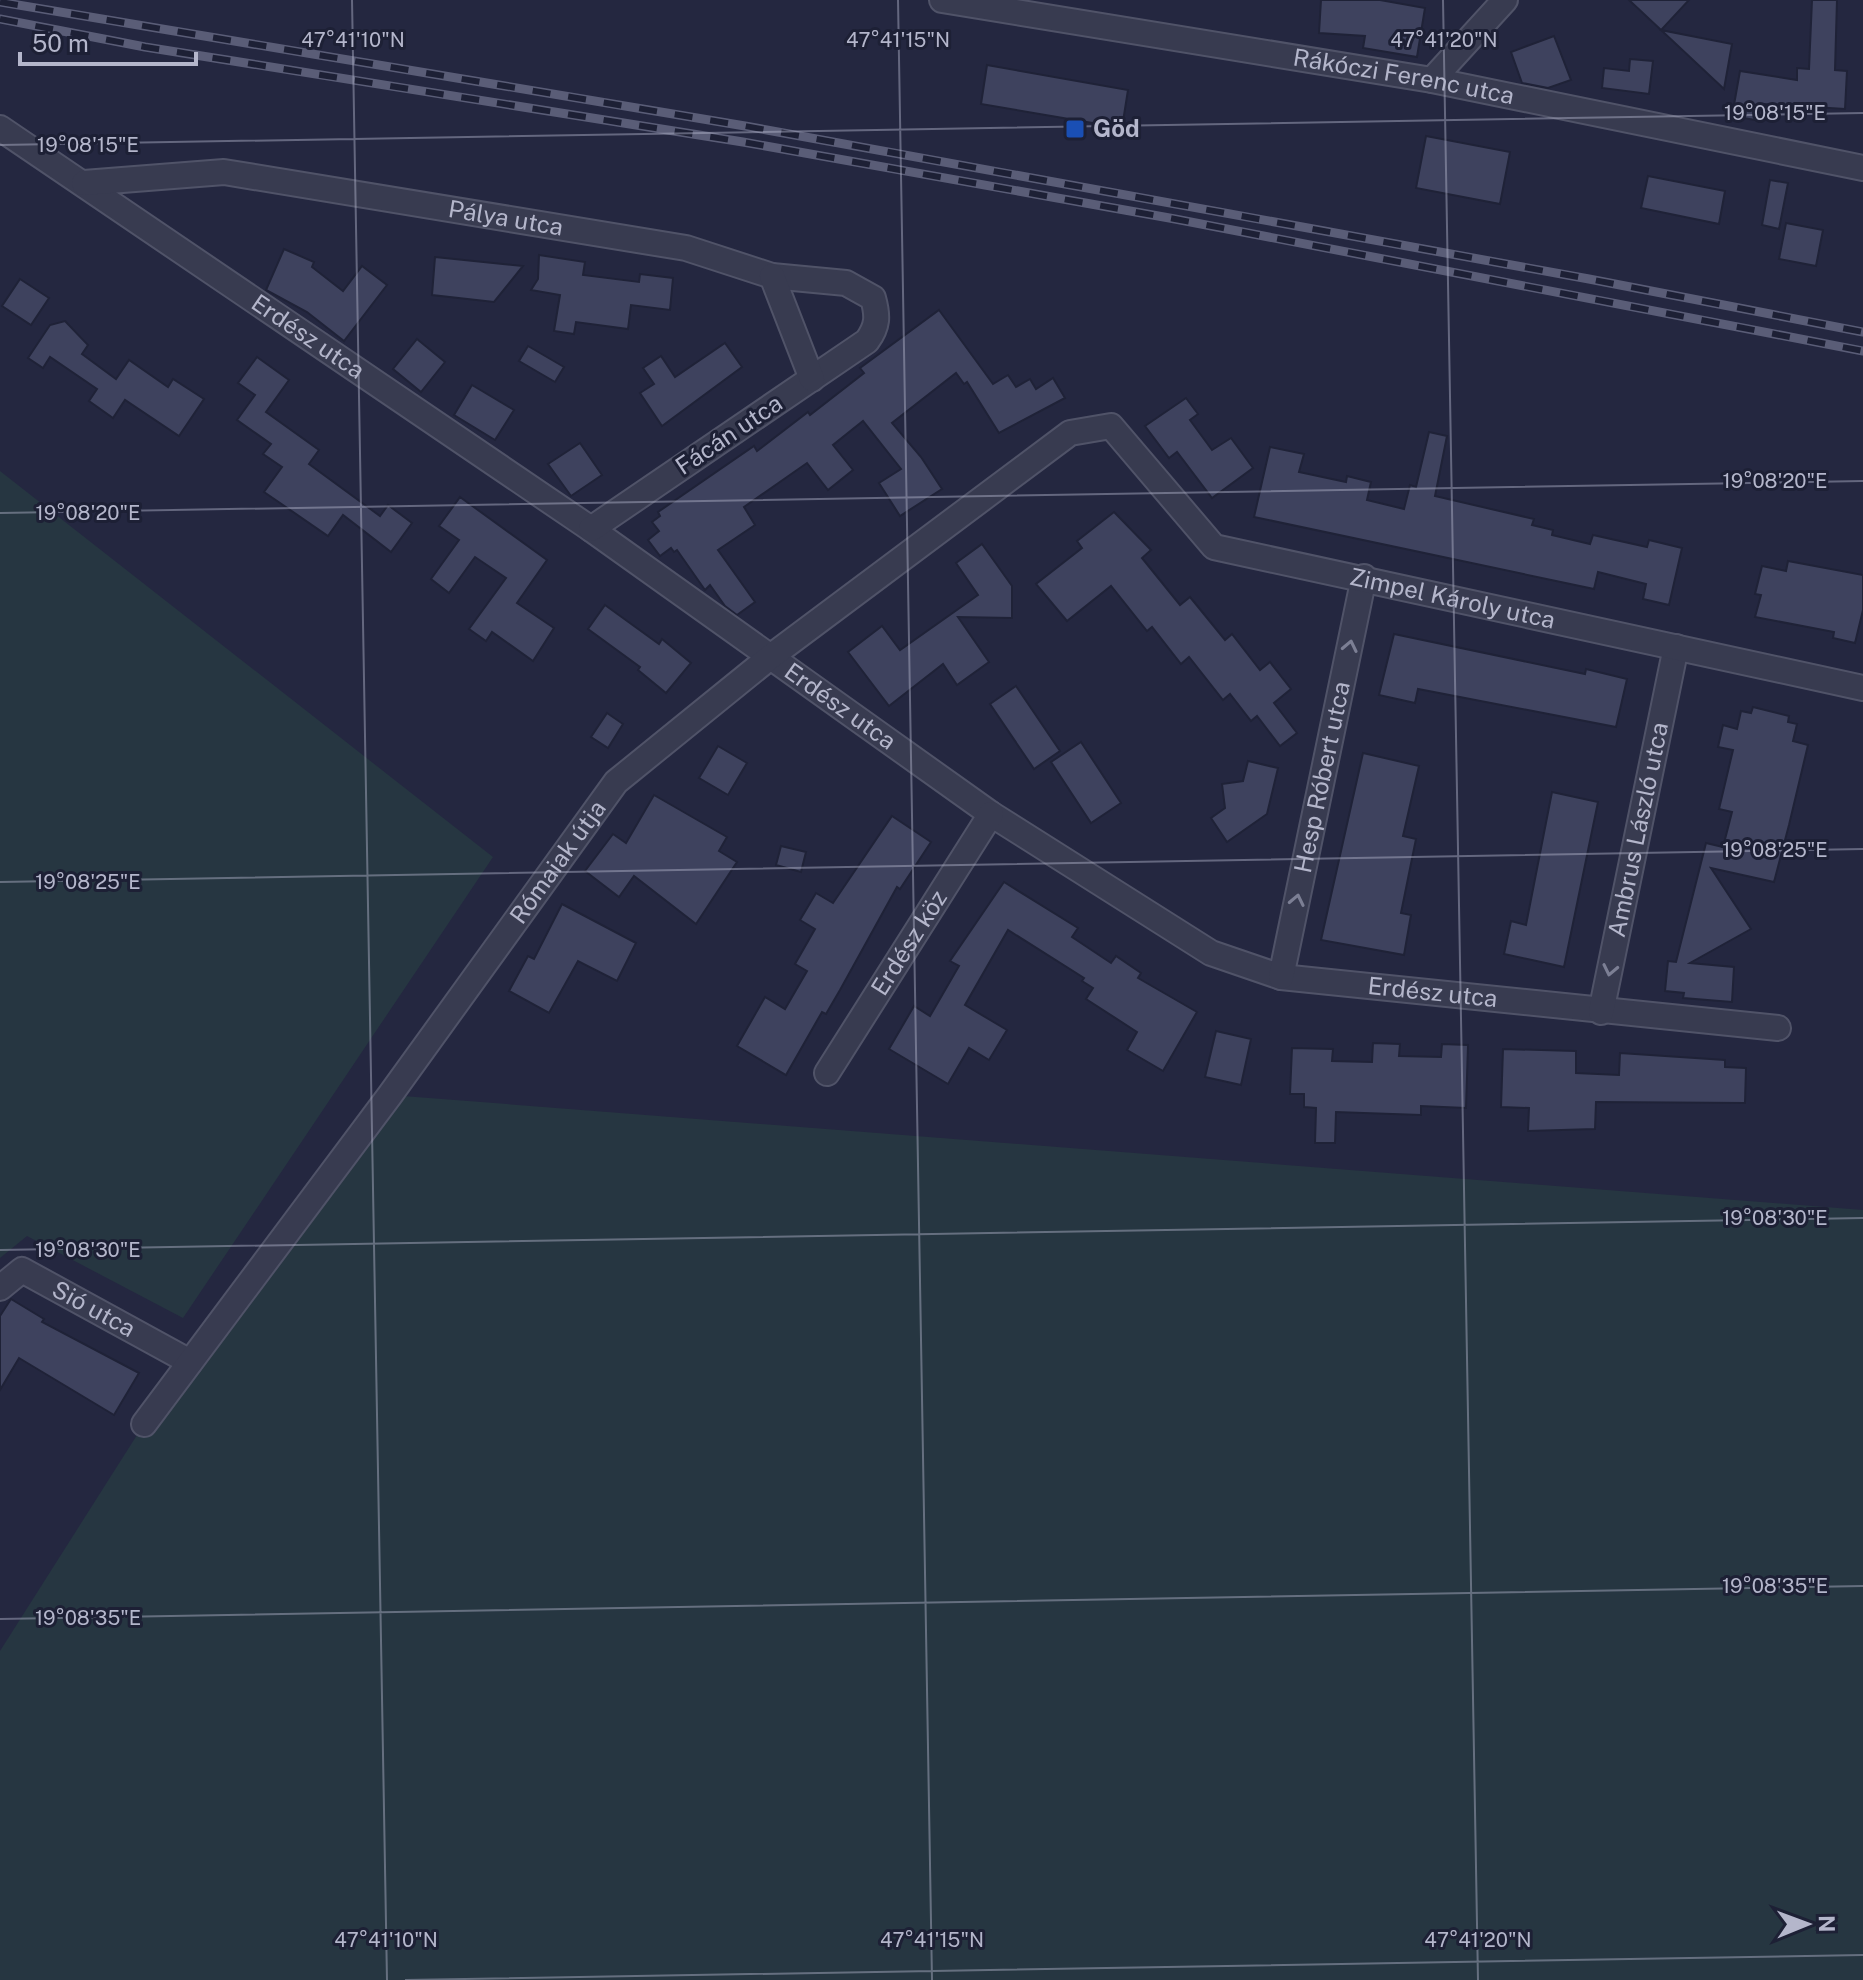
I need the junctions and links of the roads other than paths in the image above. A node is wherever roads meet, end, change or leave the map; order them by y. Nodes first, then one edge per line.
1 (942, 0) edge
2 (1505, 0) edge
3 (1076, 11) edge
4 (1432, 80) junction
5 (0, 128) edge
6 (1863, 168) edge
7 (84, 183) junction
8 (772, 276) junction
9 (867, 341) joint
10 (812, 379) junction
11 (1095, 427) joint
12 (591, 529) junction
13 (1364, 577) junction
14 (1676, 647) junction
15 (769, 658) junction
16 (1863, 688) edge
17 (991, 814) junction
18 (1281, 977) junction
19 (1601, 1012) junction
20 (1778, 1028) dead end
21 (827, 1073) dead end
22 (0, 1288) edge
23 (190, 1362) junction
24 (144, 1424) dead end

1 - 3 street, Rákóczi Ferenc utca
2 - 4 street
3 - 4 street, Rákóczi Ferenc utca
4 - 6 street, Rákóczi Ferenc utca
5 - 7 street, Erdész utca
7 - 8 street, Pálya utca
7 - 12 street, Erdész utca
8 - 9 street, Pálya utca
8 - 10 street
9 - 10 street, Fácán utca
10 - 12 street, Fácán utca
11 - 13 street, Zimpel Károly utca
11 - 15 street, Rómaiak útja
12 - 15 street, Erdész utca
13 - 14 street, Zimpel Károly utca
18 -> 13 street, Hesp Róbert utca
14 - 16 street, Zimpel Károly utca
14 -> 19 street, Ambrus László utca
15 - 17 street, Erdész utca
15 - 23 street, Rómaiak útja
17 - 18 street, Erdész utca
17 - 21 street, Erdész köz
18 - 19 street, Erdész utca
19 - 20 street, Erdész utca
22 - 23 street, Sió utca
23 - 24 street, Rómaiak útja

